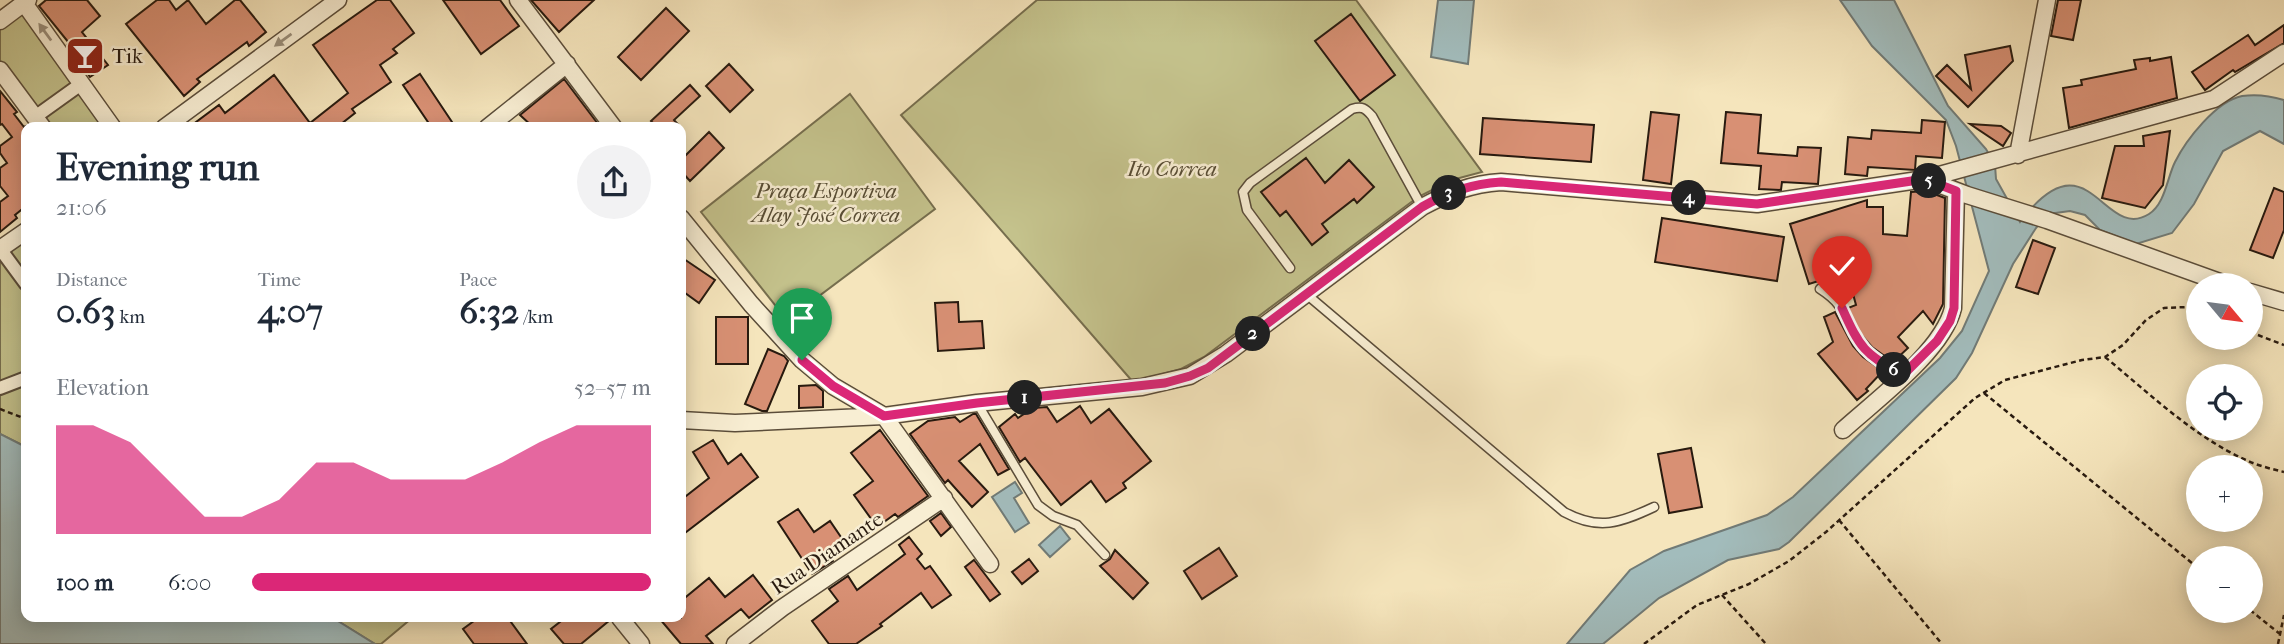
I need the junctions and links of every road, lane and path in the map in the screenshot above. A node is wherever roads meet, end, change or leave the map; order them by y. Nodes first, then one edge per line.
1 (338, 0) edge
2 (519, 0) edge
3 (2048, 0) edge
4 (26, 2) edge
5 (0, 21) edge
6 (2284, 53) edge
7 (567, 64) junction
8 (0, 70) edge
9 (81, 84) junction
10 (39, 122) edge
11 (109, 122) edge
12 (172, 122) edge
13 (494, 122) edge
14 (610, 122) edge
15 (2012, 156) junction
16 (1925, 179) junction
17 (1961, 193) junction
18 (1422, 207) junction
19 (686, 224) edge
20 (21, 235) edge
21 (0, 250) edge
22 (1290, 268) dead end
23 (2195, 273) edge
24 (21, 277) edge
25 (1820, 289) dead end
26 (1306, 293) junction
27 (2263, 296) edge
28 (2284, 302) edge
29 (2186, 307) edge
30 (2263, 337) edge
31 (2284, 345) edge
32 (2105, 357) junction
33 (1903, 375) junction
34 (21, 380) edge
35 (0, 388) edge
36 (1984, 393) junction
37 (977, 403) junction
38 (0, 409) edge
39 (884, 416) junction
40 (21, 417) edge
41 (686, 420) edge
42 (1843, 430) dead end
43 (2284, 472) edge
44 (944, 498) junction
45 (1654, 507) dead end
46 (1839, 520) junction
47 (1105, 555) dead end
48 (2186, 558) edge
49 (990, 564) dead end
50 (1722, 594) junction
51 (2284, 615) edge
52 (2263, 620) edge
53 (623, 622) edge
54 (2280, 634) junction
55 (641, 644) edge
56 (735, 644) edge
57 (1644, 644) edge
58 (1766, 644) edge
59 (1942, 644) edge
60 (2278, 644) edge

1 -> 12 street
2 - 7 street
3 - 15 street
4 - 5 street
9 -> 4 street
6 - 15 street
7 - 13 street
7 - 14 street
8 - 10 street
9 - 10 street
9 - 11 street
15 - 16 street
16 - 17 street
16 - 18 street
17 - 23 street
17 - 33 street
18 - 22 lane
18 - 26 street
19 - 39 street
20 - 21 street
21 - 24 street
25 - 33 lane
26 - 37 street
26 - 45 lane
27 - 28 street
29 - 32 path
30 - 31 path
32 - 36 path
32 - 43 path
33 - 42 street
34 - 35 street
36 - 46 path
36 - 48 path
37 - 39 street
37 - 47 lane
38 - 40 path
39 - 41 street
39 - 44 street
44 - 49 street
44 - 56 street, Rua Diamante
46 - 50 path
46 - 59 path
50 - 57 path
50 - 58 path
51 - 54 path
52 - 54 path
53 - 55 street
54 - 60 path

